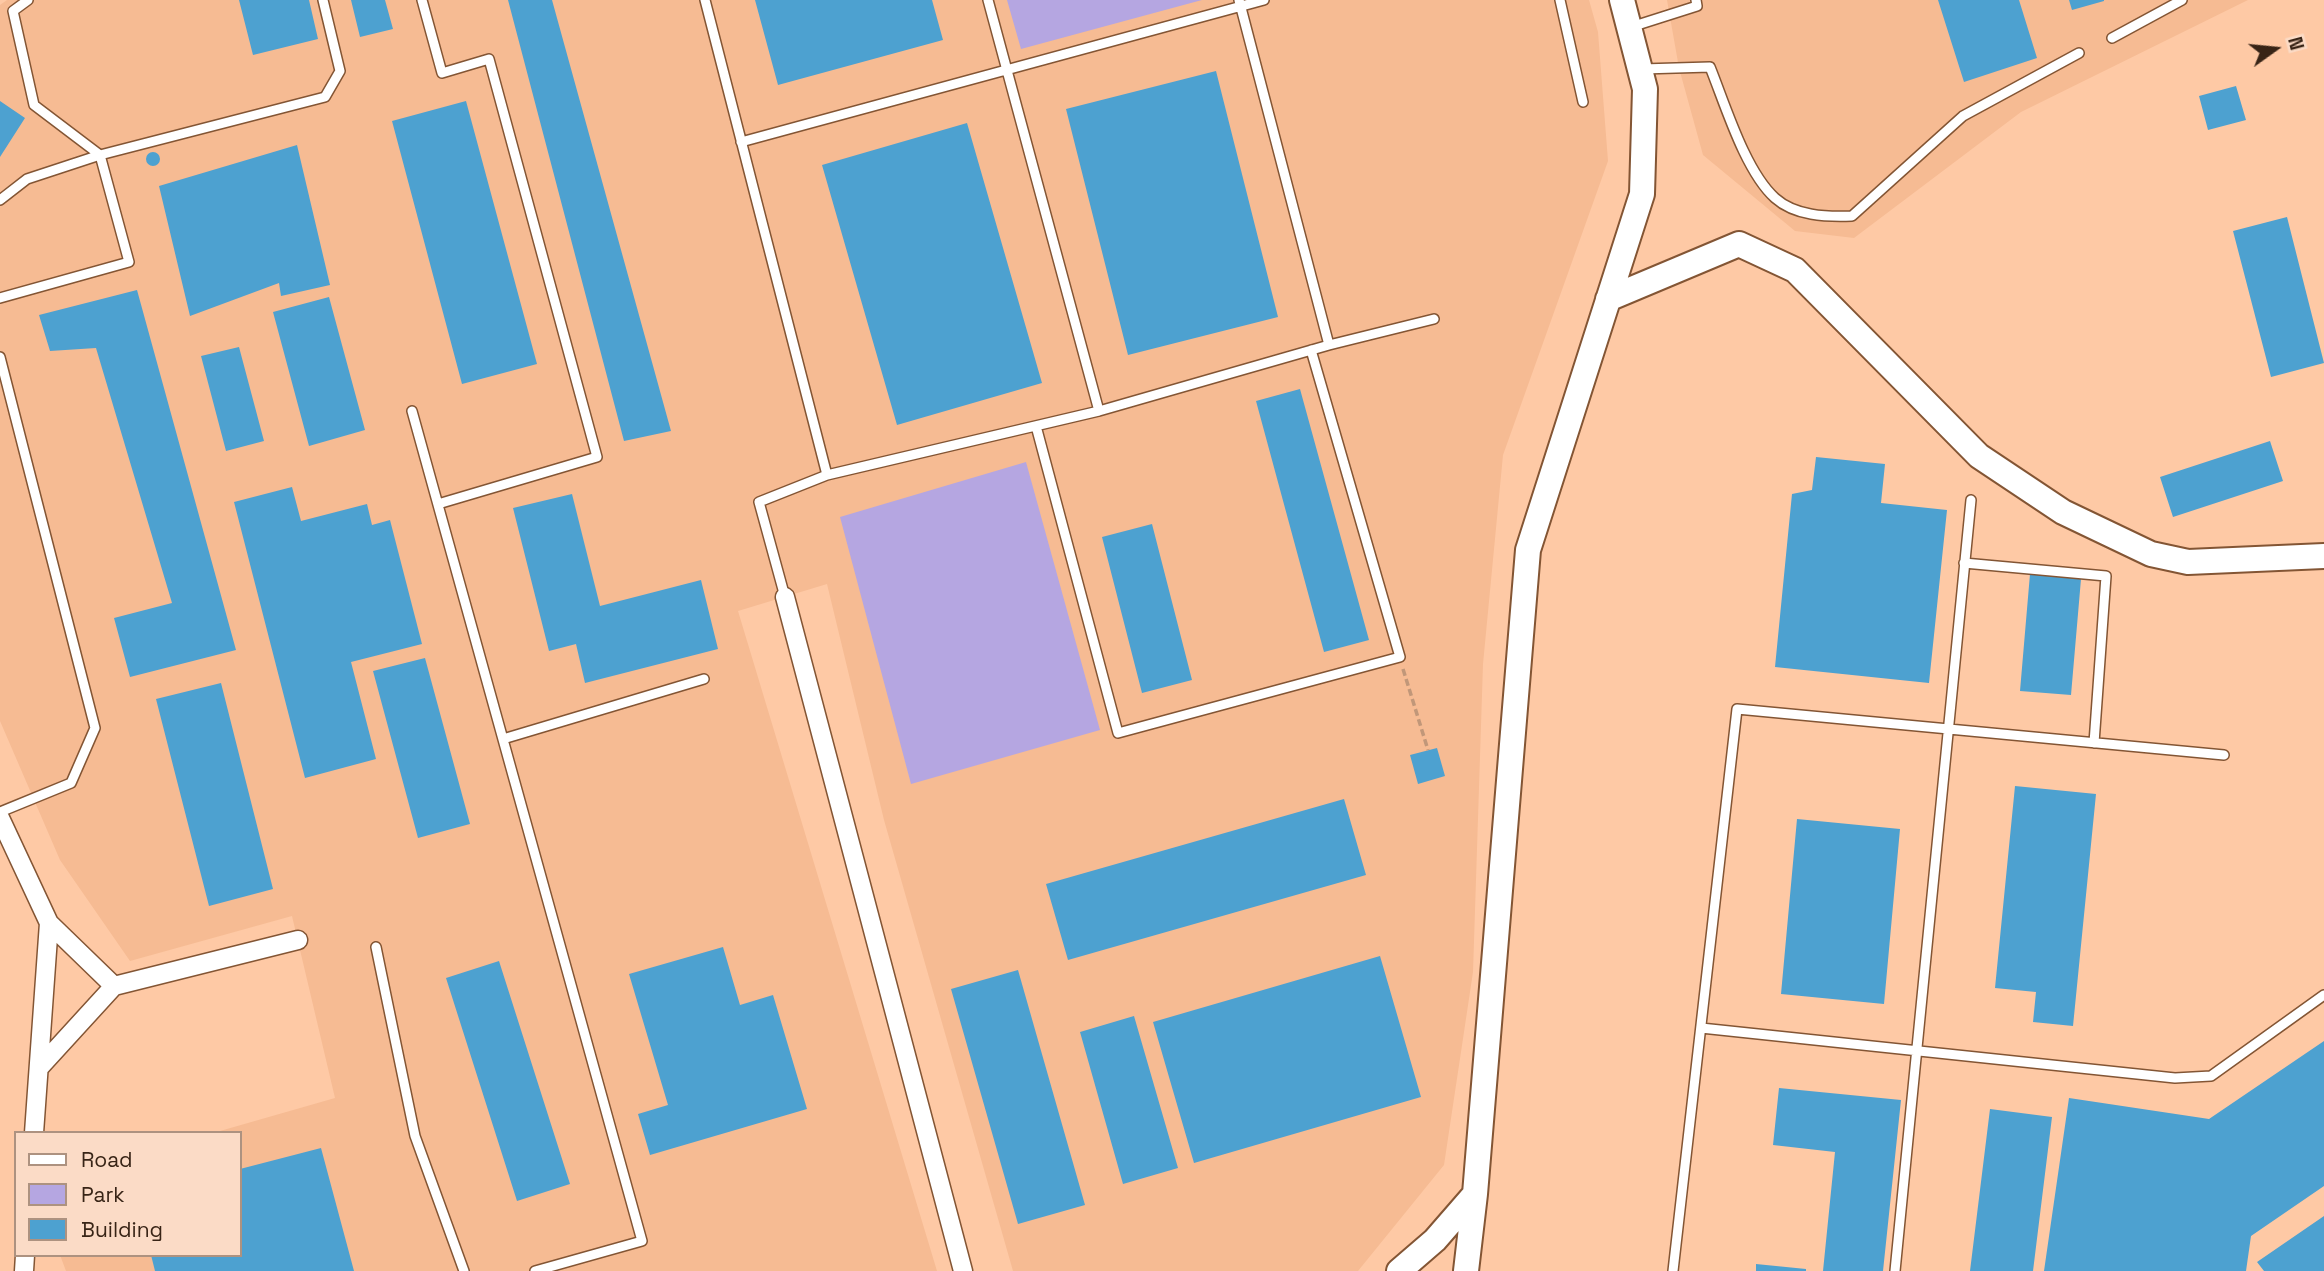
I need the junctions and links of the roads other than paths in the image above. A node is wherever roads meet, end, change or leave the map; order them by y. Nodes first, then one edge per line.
1 (28, 0) edge
2 (323, 0) edge
3 (422, 0) edge
4 (705, 0) edge
5 (988, 0) edge
6 (1264, 0) edge
7 (1560, 0) edge
8 (1622, 0) edge
9 (1696, 0) edge
10 (2182, 0) edge
11 (1240, 3) edge
12 (1629, 28) junction
13 (2112, 38) dead end
14 (2079, 54) dead end
15 (1006, 69) junction
16 (1640, 69) junction
17 (1583, 102) dead end
18 (741, 142) junction
19 (100, 155) junction
20 (0, 200) edge
21 (0, 298) edge
22 (1608, 299) junction
23 (1434, 319) dead end
24 (1329, 345) junction
25 (1311, 350) junction
26 (0, 357) edge
27 (412, 411) dead end
28 (1099, 411) junction
29 (1037, 426) junction
30 (827, 475) junction
31 (1970, 500) dead end
32 (438, 504) junction
33 (2324, 556) edge
34 (1964, 563) junction
35 (785, 597) joint
36 (704, 679) dead end
37 (1948, 729) junction
38 (503, 739) junction
39 (2094, 743) junction
40 (2224, 755) dead end
41 (0, 812) edge
42 (0, 818) edge
43 (50, 923) junction
44 (298, 940) dead end
45 (376, 947) dead end
46 (114, 986) junction
47 (2324, 995) edge
48 (1701, 1027) junction
49 (1916, 1050) junction
50 (39, 1068) junction
51 (34, 1131) edge
52 (1475, 1195) junction
53 (464, 1271) edge
54 (536, 1271) edge
55 (963, 1271) edge
56 (1399, 1271) edge
57 (1466, 1271) edge
58 (1673, 1271) edge
59 (1895, 1271) edge

1 - 19 lane
2 - 19 lane
3 - 32 lane
4 - 18 lane
5 - 15 lane
6 - 11 lane
7 - 17 lane
8 - 12 street
9 - 12 lane
10 - 13 lane
11 - 15 lane
11 - 24 lane
12 - 16 street
14 - 16 lane
15 - 18 lane
15 - 28 lane
16 - 22 street
18 - 30 lane
19 - 20 lane
19 - 21 lane
22 - 33 street
22 - 52 street
23 - 24 lane
24 - 25 lane
25 - 28 lane
25 - 29 lane
26 - 41 lane
27 - 32 lane
28 - 29 lane
29 - 30 lane
30 - 35 lane
31 - 34 lane
32 - 38 lane
34 - 37 lane
34 - 39 lane
35 - 55 street
36 - 38 lane
37 - 39 lane
37 - 48 lane
37 - 49 lane
38 - 54 lane
39 - 40 lane
42 - 43 street
43 - 46 street
43 - 50 street
44 - 46 street
45 - 53 lane
46 - 50 street
47 - 49 lane
48 - 49 lane
48 - 58 lane
49 - 59 lane
50 - 51 street
52 - 56 street
52 - 57 street

